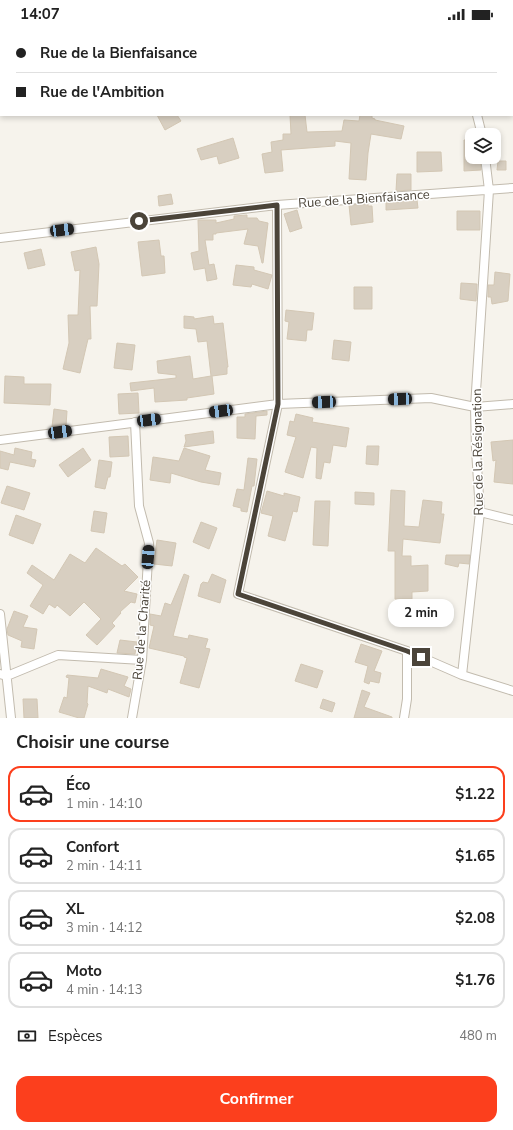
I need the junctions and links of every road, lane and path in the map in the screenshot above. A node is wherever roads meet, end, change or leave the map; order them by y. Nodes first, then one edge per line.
1 (477, 116) edge
2 (480, 128) edge
3 (486, 164) edge
4 (513, 188) edge
5 (489, 190) junction
6 (277, 205) junction
7 (0, 238) edge
8 (278, 404) junction
9 (513, 404) edge
10 (475, 407) junction
11 (135, 422) junction
12 (0, 440) edge
13 (480, 512) junction
14 (513, 520) edge
15 (0, 614) edge
16 (407, 651) junction
17 (142, 660) junction
18 (3, 675) edge
19 (462, 675) junction
20 (513, 691) edge
21 (11, 718) edge
22 (132, 718) edge
23 (404, 718) edge

1 - 2 street
3 - 5 street, Rue de la Résignation
4 - 5 street, Rue de la Bienfaisance
5 - 6 street, Rue de la Bienfaisance
5 - 10 street, Rue de la Résignation
6 - 7 street, Rue de la Bienfaisance
6 - 8 street
8 - 10 street
8 - 11 street
8 - 16 street
9 - 10 street
10 - 13 street, Rue de la Résignation
11 - 12 street
11 - 17 street, Rue de la Charité
13 - 14 street
13 - 19 street, Rue de la Résignation
15 - 18 street
16 - 19 street
16 - 23 street
17 - 18 street
17 - 22 street, Rue de la Charité
18 - 21 street
19 - 20 street

